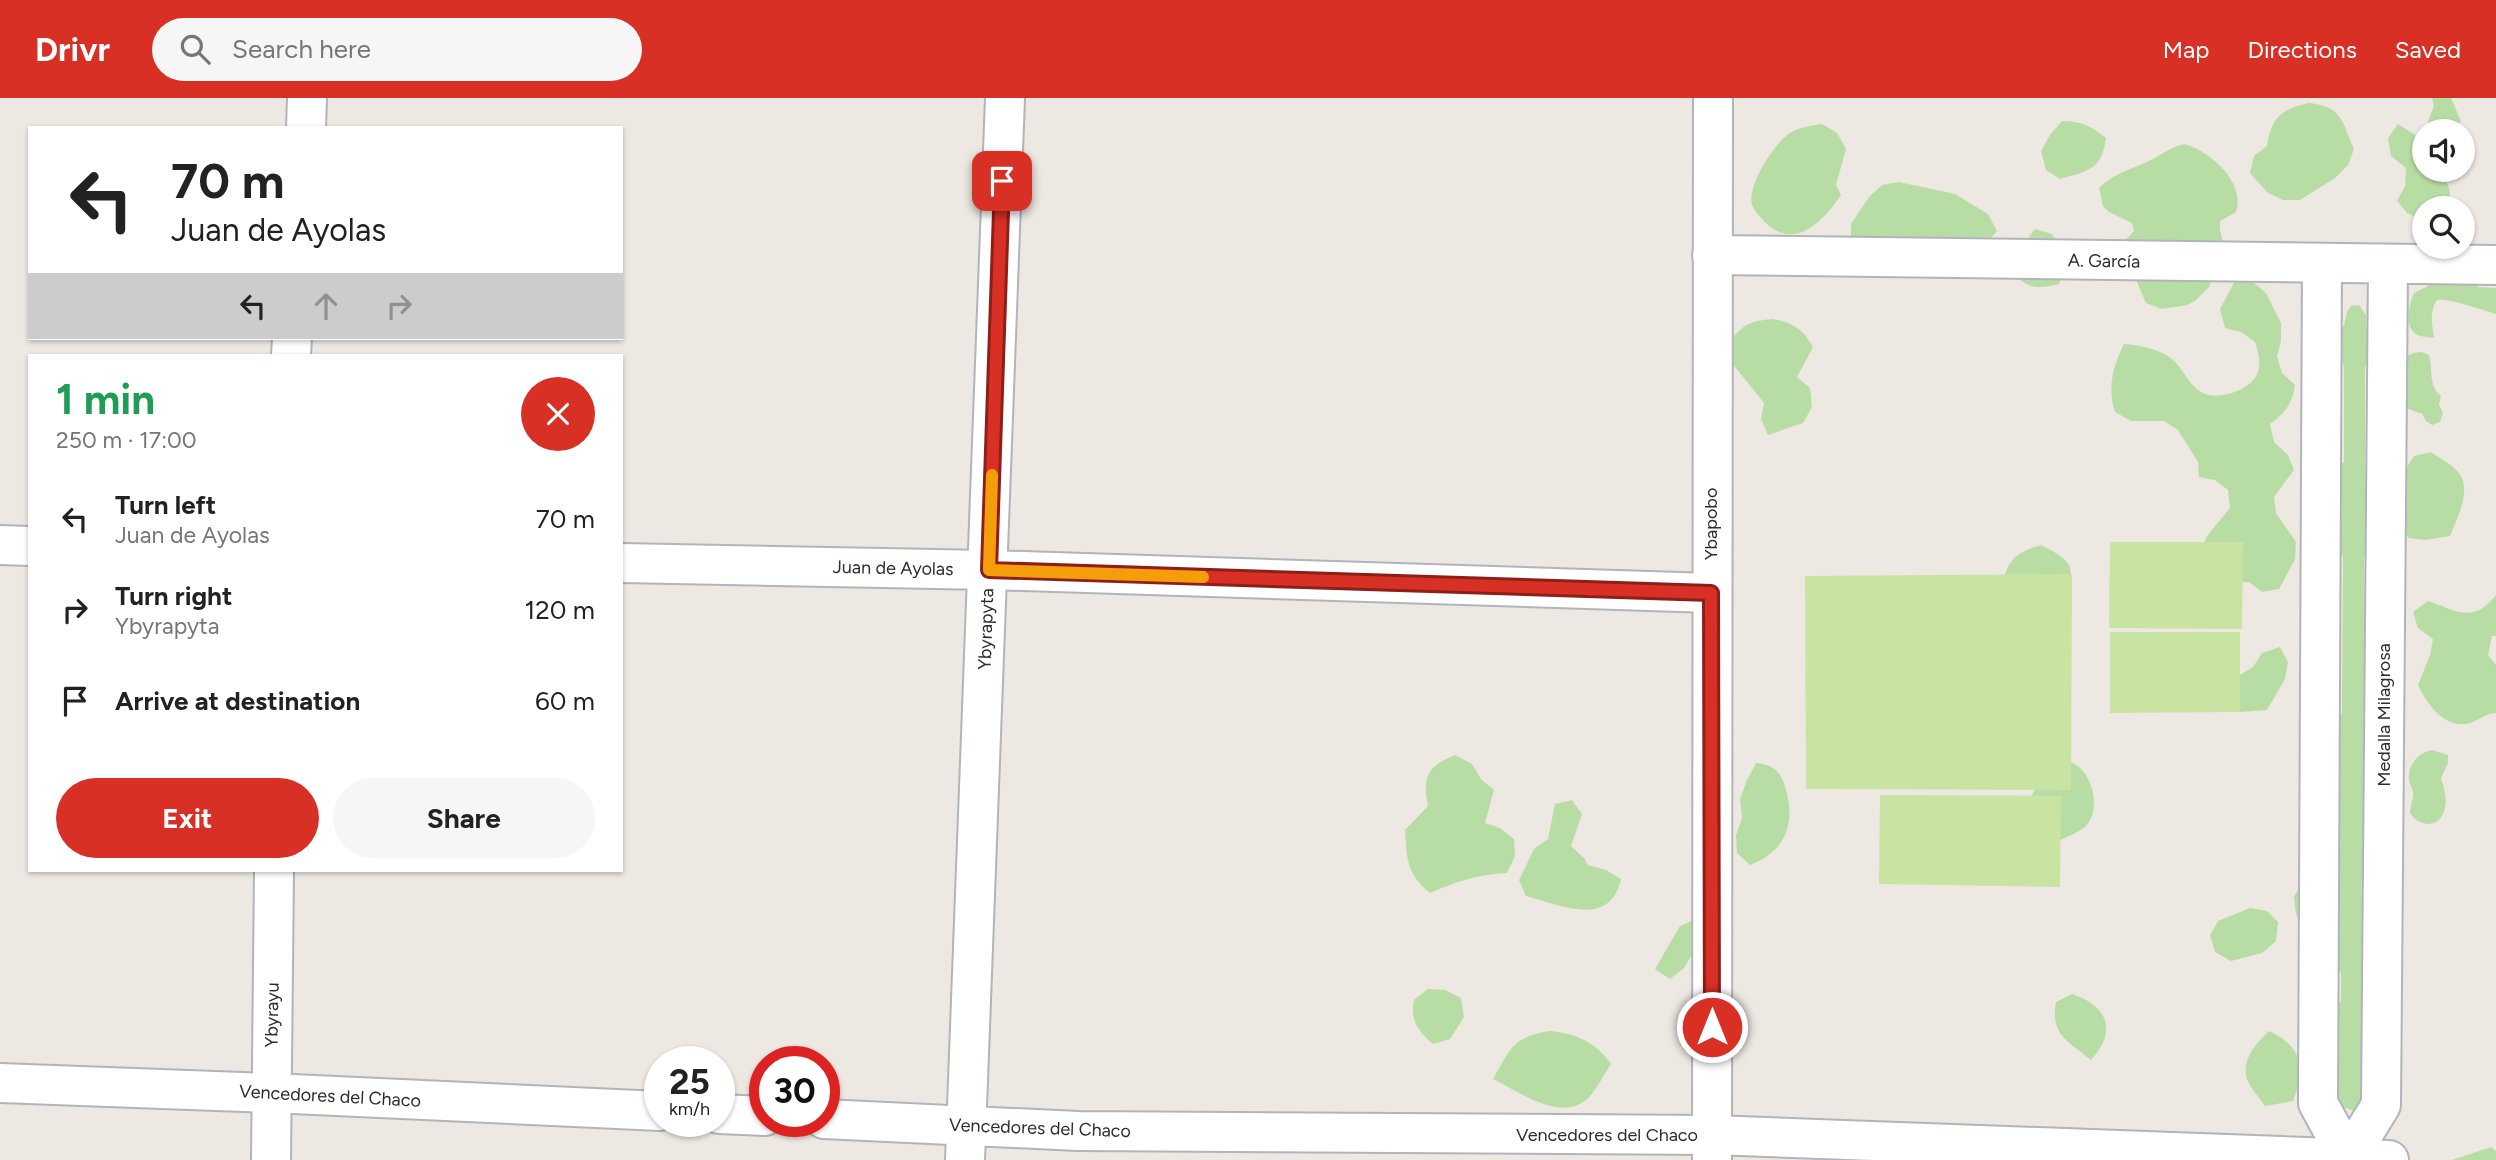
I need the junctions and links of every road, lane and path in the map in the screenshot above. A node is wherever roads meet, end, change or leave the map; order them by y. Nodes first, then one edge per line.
1 (307, 98) edge
2 (1005, 98) edge
3 (1713, 98) edge
4 (306, 126) edge
5 (1712, 255) junction
6 (2322, 264) junction
7 (2388, 264) junction
8 (2496, 265) edge
9 (0, 545) edge
10 (28, 546) edge
11 (623, 563) edge
12 (989, 570) junction
13 (1711, 593) junction
14 (274, 872) edge
15 (0, 1083) edge
16 (271, 1093) junction
17 (644, 1110) edge
18 (840, 1122) edge
19 (965, 1143) edge
20 (1712, 1148) edge
21 (2349, 1159) edge
22 (271, 1160) edge
23 (2389, 1160) edge

1 - 4 street
2 - 12 street, Ybyrapyta
3 - 5 street, Ybapobo
5 - 6 street, A. García
5 - 13 street, Ybapobo
6 - 7 street, A. García
6 - 21 street
7 - 8 street, A. García
7 - 21 street, Medalla Milagrosa
9 - 10 street
11 - 12 street, Juan de Ayolas
12 - 13 street, Juan de Ayolas
12 - 19 street, Ybyrapyta
13 - 20 street, Ybapobo
14 - 16 street, Ybyrayu
15 - 16 street, Vencedores del Chaco
16 - 17 street, Vencedores del Chaco
16 - 22 street, Ybyrayu
18 - 19 street, Vencedores del Chaco
19 - 20 street, Vencedores del Chaco
20 - 21 street, Vencedores del Chaco
21 - 23 street, Vencedores del Chaco

